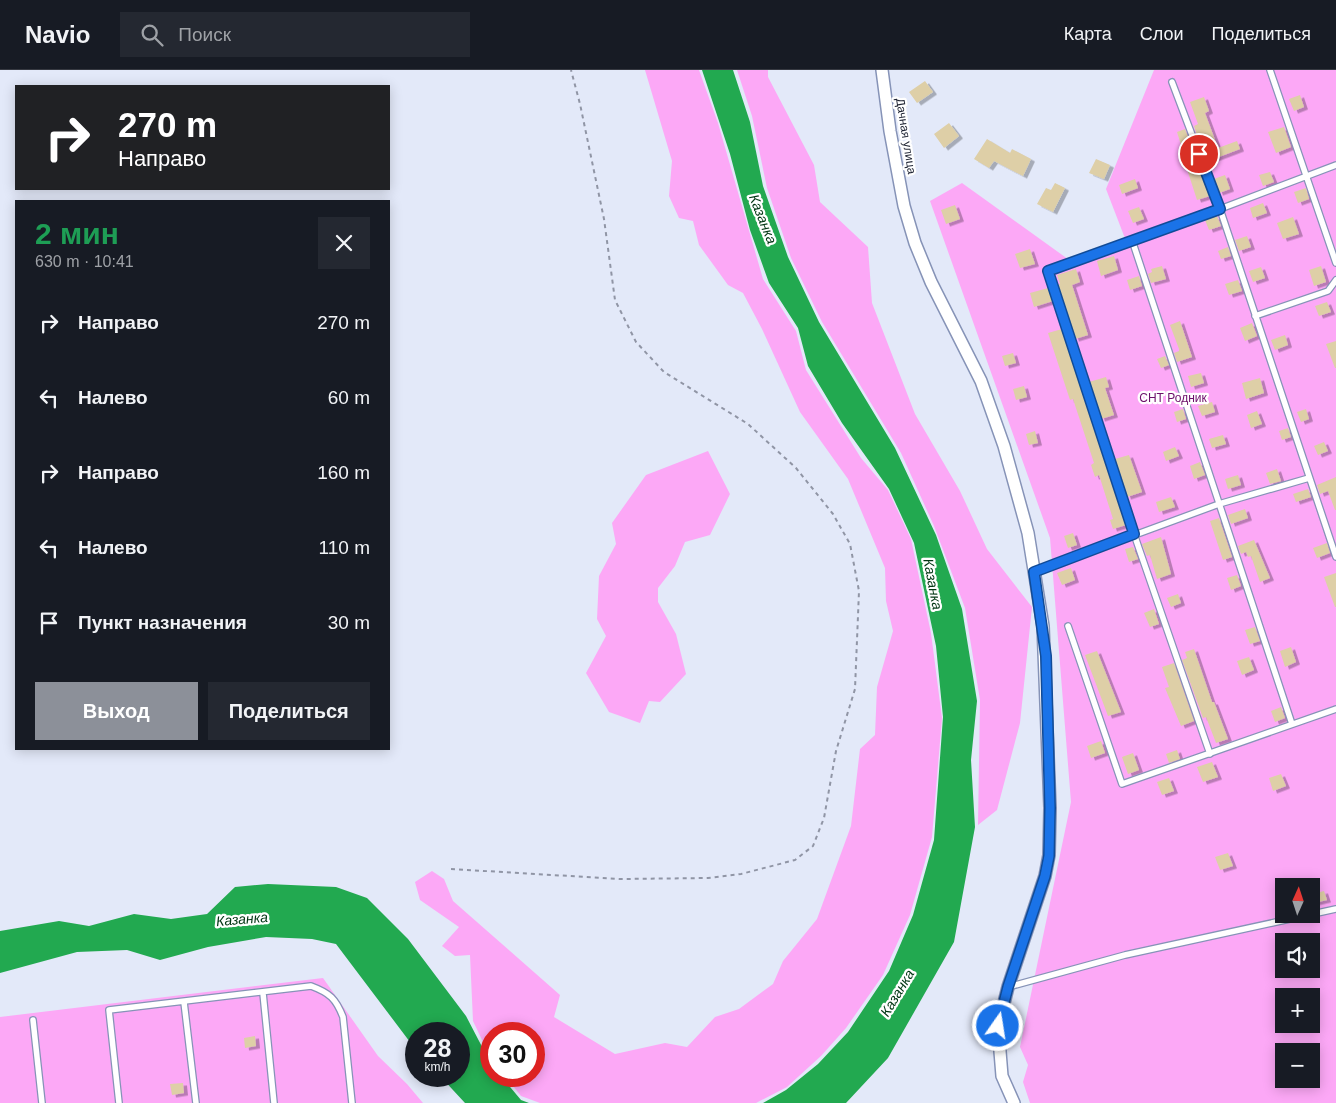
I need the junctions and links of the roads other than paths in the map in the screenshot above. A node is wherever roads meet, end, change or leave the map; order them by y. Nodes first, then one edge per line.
1 (882, 70) edge
2 (1270, 70) edge
3 (1172, 82) dead end
4 (1336, 165) edge
5 (1307, 176) junction
6 (1220, 209) junction
7 (1132, 240) junction
8 (1336, 263) edge
9 (1336, 280) edge
10 (1255, 316) junction
11 (1308, 478) junction
12 (1219, 504) junction
13 (1134, 534) junction
14 (1336, 557) edge
15 (1034, 572) junction
16 (1068, 626) dead end
17 (1336, 709) edge
18 (1292, 724) junction
19 (1210, 754) junction
20 (1336, 909) edge
21 (1008, 987) junction
22 (263, 993) junction
23 (184, 1002) junction
24 (33, 1020) dead end
25 (42, 1103) edge
26 (119, 1103) edge
27 (196, 1103) edge
28 (274, 1103) edge
29 (352, 1103) edge
30 (1014, 1103) edge

1 - 15 street, Дачная улица
2 - 5 lane
3 - 6 lane
4 - 5 lane
5 - 6 lane
5 - 8 lane
6 - 7 lane
6 - 10 lane
7 - 12 lane
7 - 13 lane
9 - 10 lane
10 - 11 lane
11 - 12 lane
11 - 14 lane
12 - 13 lane
12 - 18 lane
13 - 15 lane
13 - 19 lane
15 - 21 street, Дачная улица
16 - 19 lane
17 - 18 lane
18 - 19 lane
20 - 21 lane
21 - 30 street, Дачная улица
22 - 23 lane
22 - 28 lane
22 - 29 lane
23 - 26 lane
23 - 27 lane
24 - 25 lane

